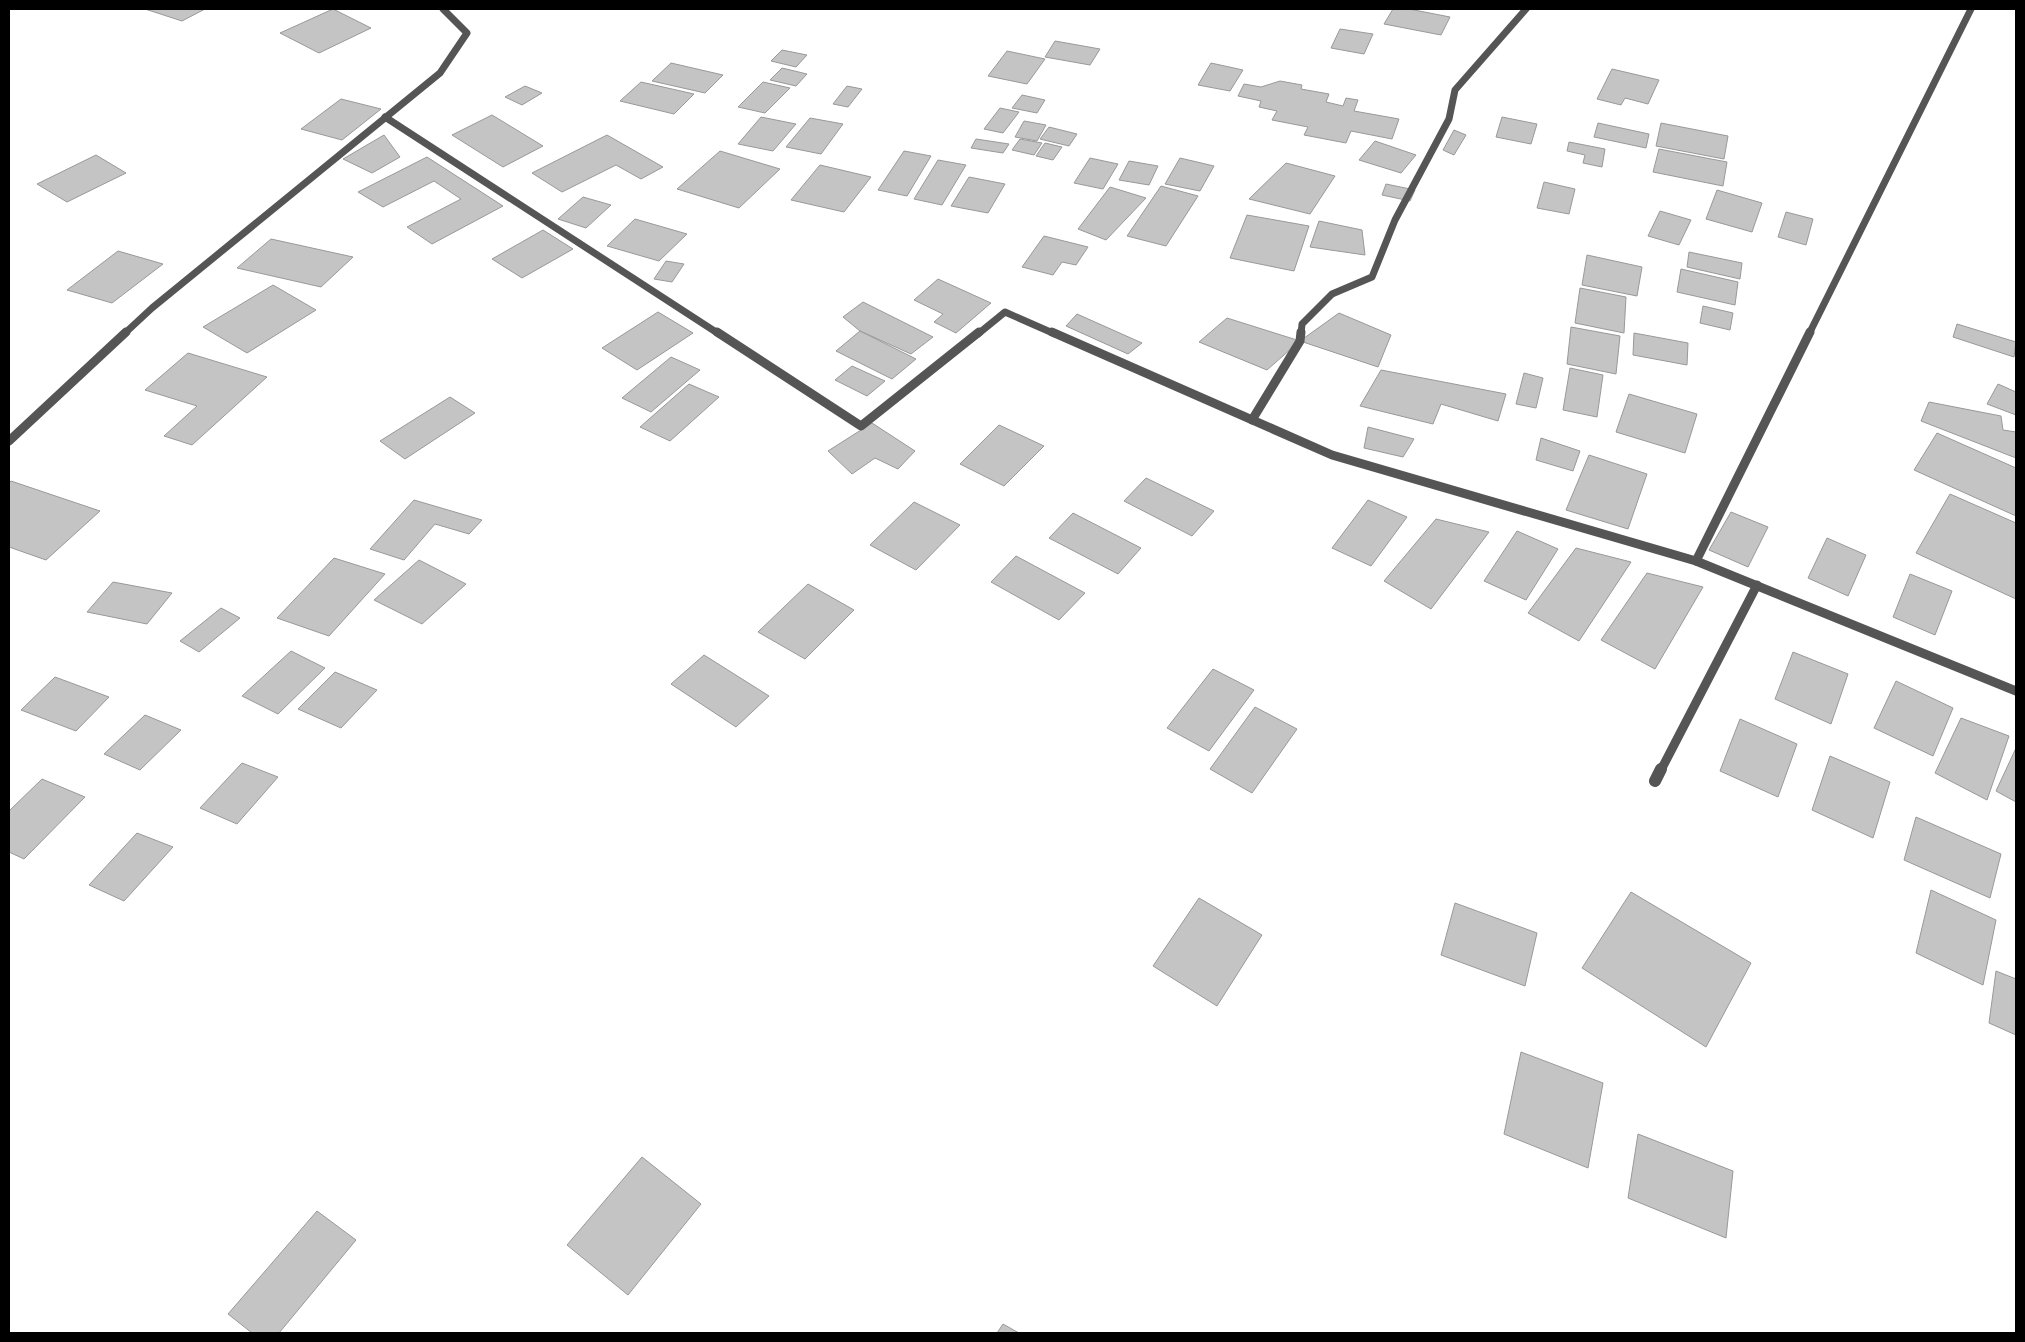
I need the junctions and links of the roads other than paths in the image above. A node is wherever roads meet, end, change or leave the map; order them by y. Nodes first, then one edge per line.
1 (442, 9) edge
2 (1526, 9) edge
3 (1972, 9) edge
4 (385, 117) junction
5 (1252, 420) junction
6 (9, 441) edge
7 (1696, 561) junction
8 (1757, 585) junction
9 (2016, 691) edge
10 (1655, 781) dead end

1 - 4 street
2 - 5 street
3 - 7 street
4 - 5 street
4 - 6 street
5 - 7 street
7 - 8 street
8 - 9 street
8 - 10 street

